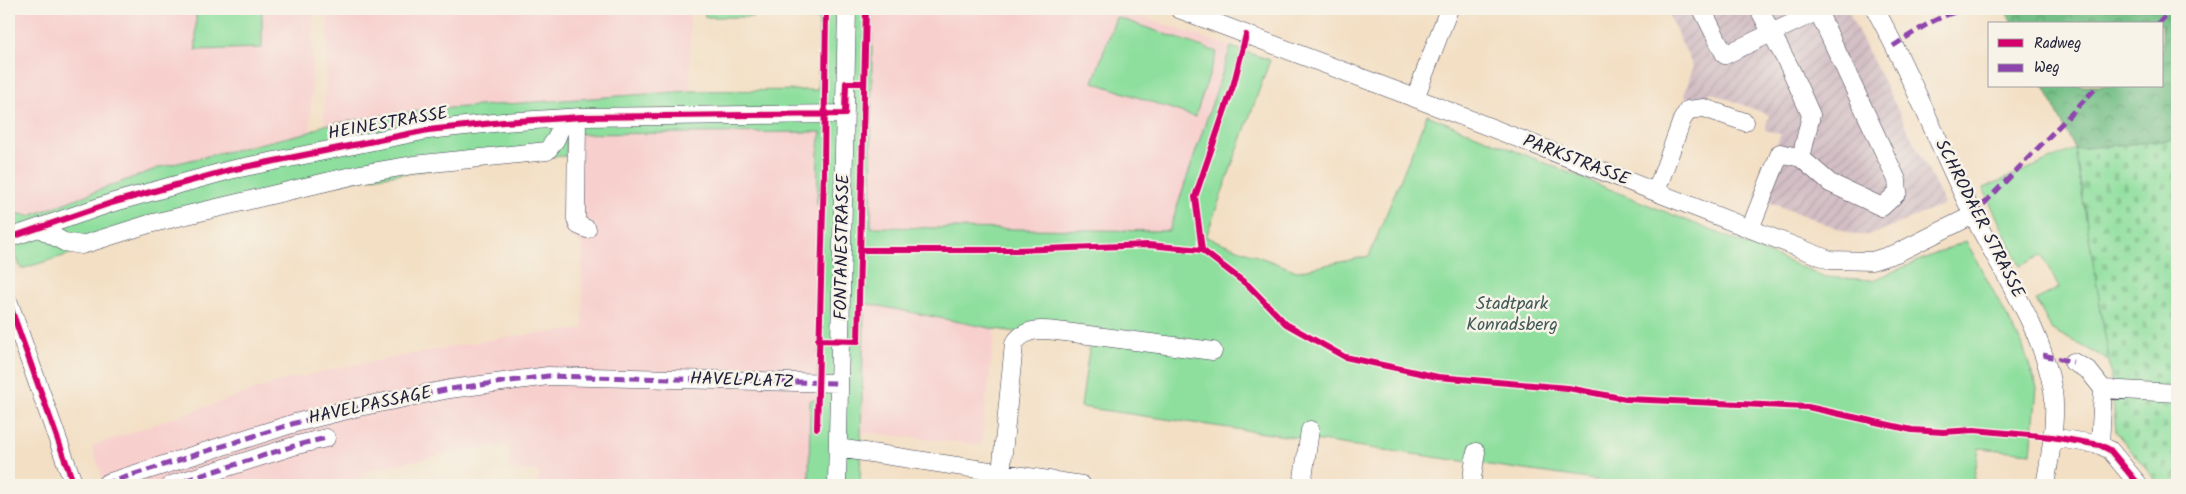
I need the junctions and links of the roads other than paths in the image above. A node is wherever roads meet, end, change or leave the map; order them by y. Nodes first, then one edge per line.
1 (847, 9) edge
2 (1179, 9) edge
3 (1449, 9) edge
4 (1702, 9) edge
5 (1758, 9) edge
6 (1819, 9) edge
7 (1875, 9) edge
8 (1201, 13) edge
9 (1771, 34) junction
10 (1415, 98) junction
11 (845, 114) junction
12 (571, 118) junction
13 (1745, 122) dead end
14 (1802, 158) junction
15 (1656, 192) junction
16 (1973, 215) junction
17 (39, 228) junction
18 (1750, 228) junction
19 (587, 229) dead end
20 (9, 238) edge
21 (9, 303) edge
22 (1213, 351) dead end
23 (2073, 362) dead end
24 (644, 378) joint
25 (840, 383) junction
26 (2103, 389) junction
27 (2177, 394) edge
28 (1310, 430) dead end
29 (2052, 437) junction
30 (326, 438) dead end
31 (2100, 445) junction
32 (838, 448) junction
33 (1476, 452) dead end
34 (1001, 473) junction
35 (74, 485) edge
36 (105, 485) edge
37 (171, 485) edge
38 (836, 485) edge
39 (1082, 485) edge
40 (1302, 485) edge
41 (1471, 485) edge
42 (2045, 485) edge
43 (2139, 485) edge

1 - 11 street, FONTANESTRASSE
2 - 8 street, PARKSTRASSE
3 - 10 street
4 - 9 street
5 - 9 street
6 - 9 street
6 - 14 street
7 - 16 street, SCHRODAER STRASSE
8 - 10 street, PARKSTRASSE
9 - 14 street
10 - 15 street, PARKSTRASSE
11 - 12 street, HEINESTRASSE
11 - 25 street, FONTANESTRASSE
12 - 17 street, HEINESTRASSE
12 - 17 street
12 - 19 street
13 - 15 street
14 - 18 street
15 - 18 street, PARKSTRASSE
16 - 18 street, PARKSTRASSE
16 - 29 street, SCHRODAER STRASSE
17 - 20 street, HEINESTRASSE
21 - 35 street
22 - 34 street
23 - 26 street
24 - 25 street, HAVELPLATZ
24 - 36 street, HAVELPASSAGE
25 - 32 street, FONTANESTRASSE
26 - 27 street
26 - 31 street
28 - 40 street
29 - 31 street
29 - 42 street, SCHRODAER STRASSE
30 - 37 street
31 - 43 street
32 - 34 street
32 - 38 street, FONTANESTRASSE
33 - 41 street
34 - 39 street

